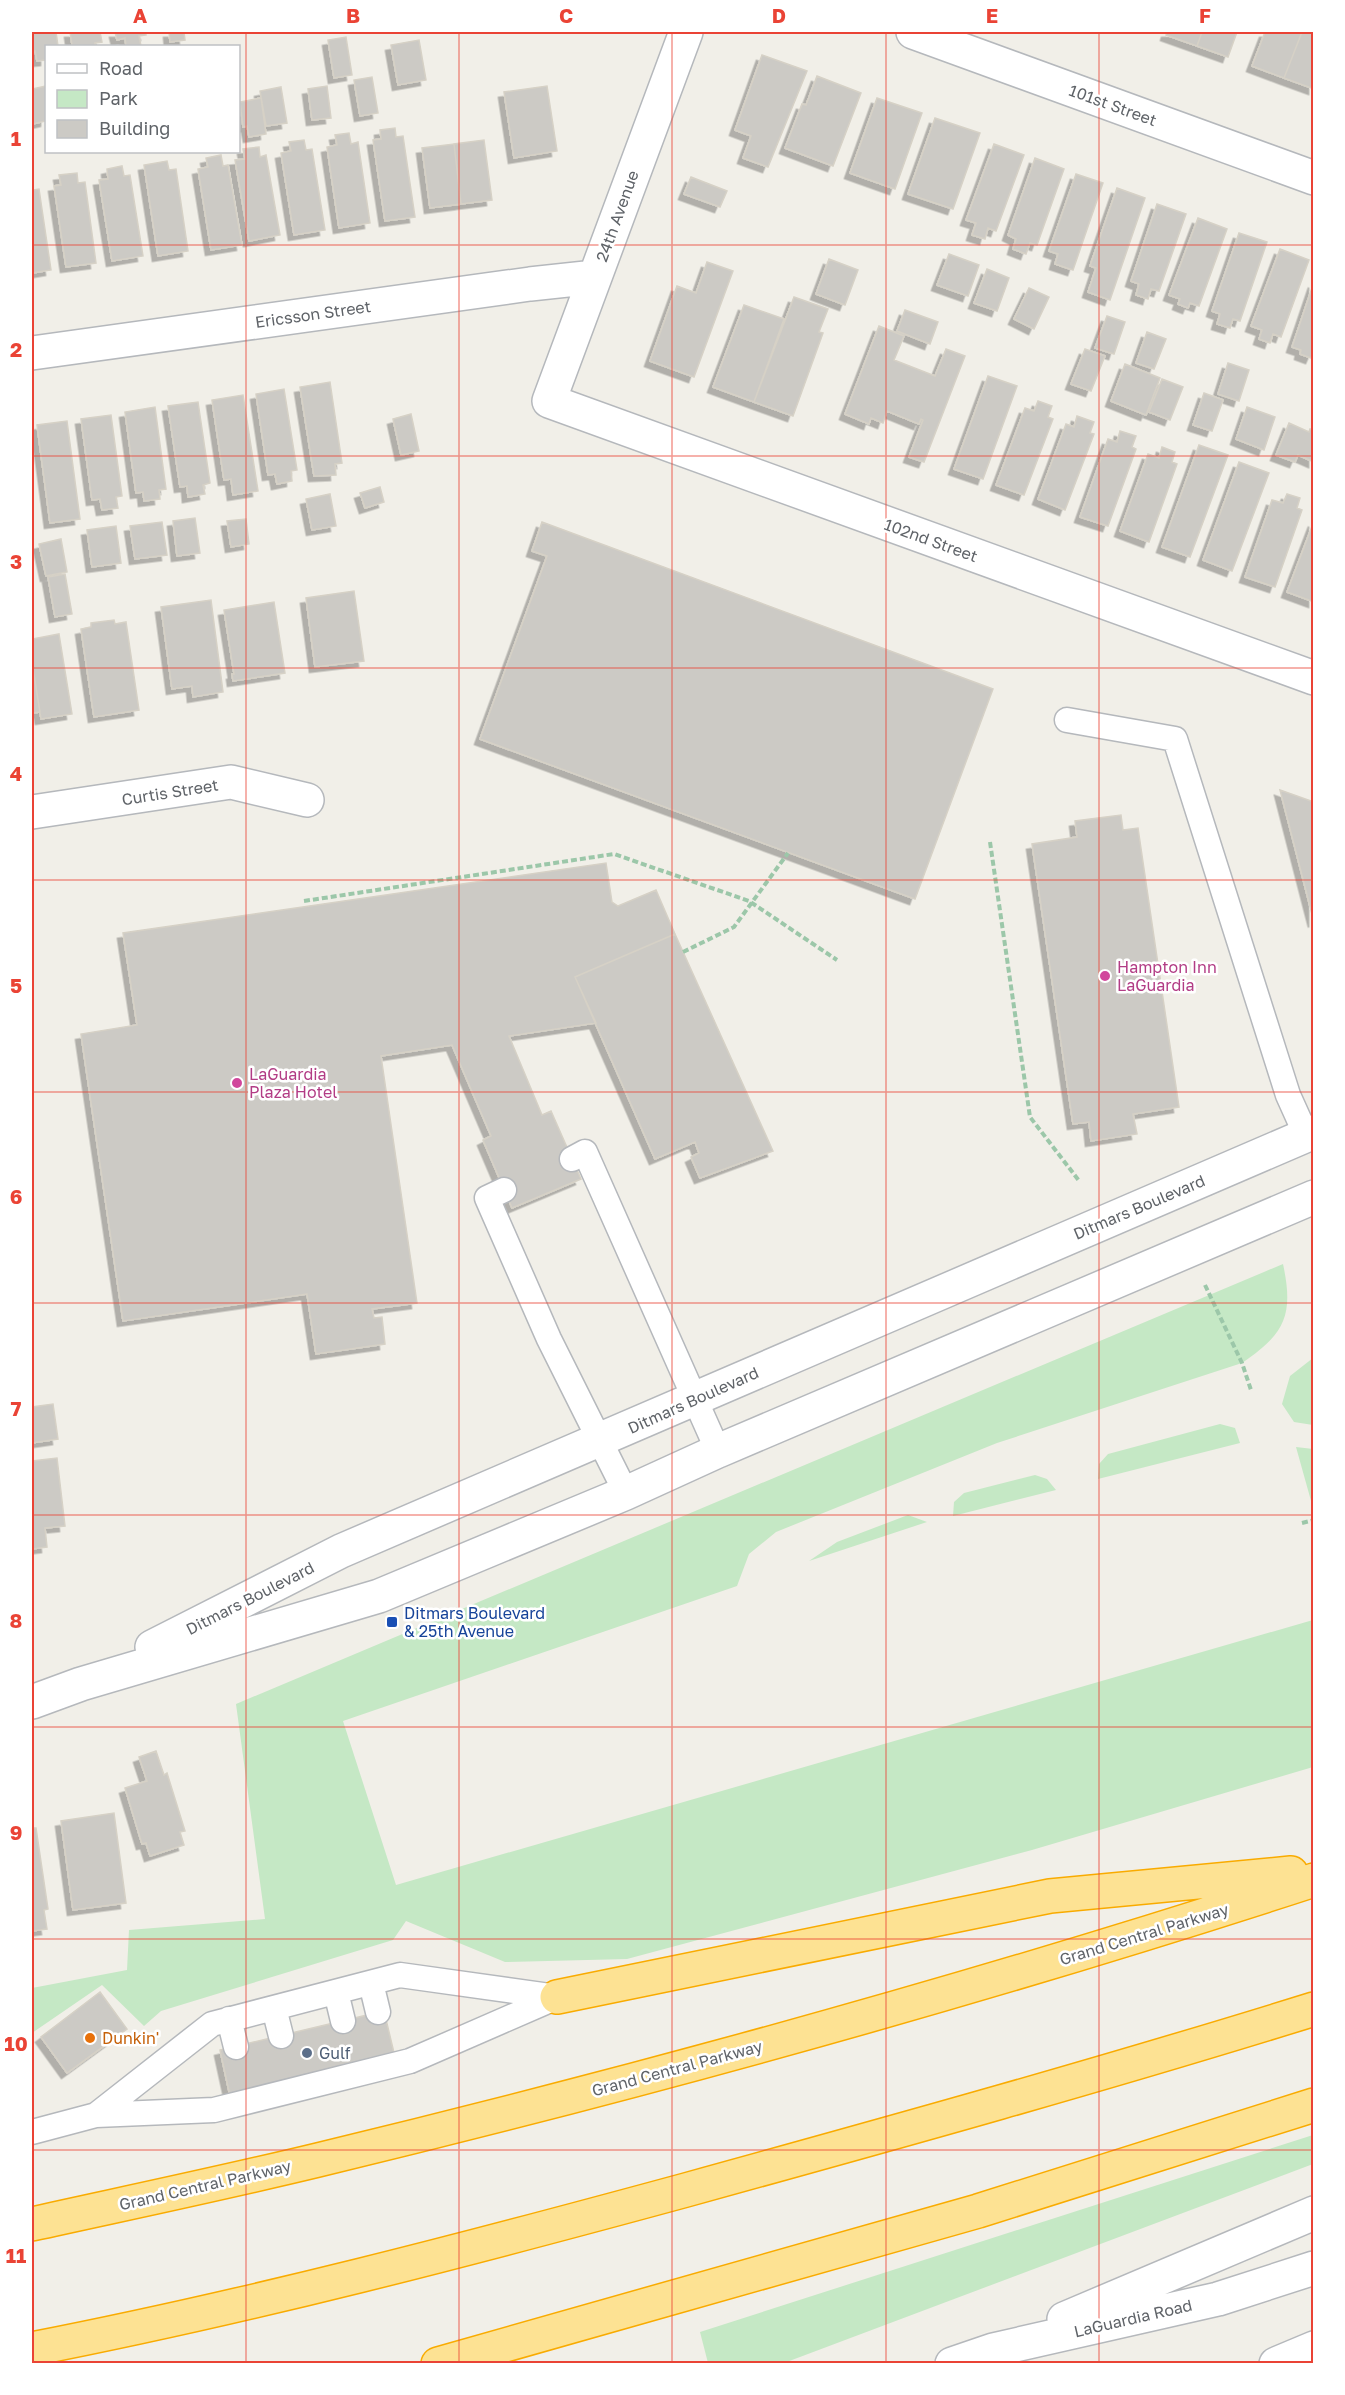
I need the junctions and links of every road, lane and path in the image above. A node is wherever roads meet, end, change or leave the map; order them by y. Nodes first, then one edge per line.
1 (686, 32) edge
2 (913, 32) edge
3 (1314, 178) edge
4 (595, 277) junction
5 (32, 352) edge
6 (549, 401) joint
7 (1314, 678) edge
8 (1067, 720) dead end
9 (307, 800) dead end
10 (32, 812) edge
11 (990, 842) dead end
12 (788, 853) dead end
13 (304, 901) dead end
14 (751, 903) junction
15 (683, 952) dead end
16 (837, 960) dead end
17 (1310, 1134) edge
18 (572, 1159) dead end
19 (1080, 1182) dead end
20 (504, 1190) dead end
21 (1314, 1197) edge
22 (1205, 1285) dead end
23 (1251, 1390) dead end
24 (694, 1398) junction
25 (600, 1442) junction
26 (718, 1451) junction
27 (626, 1493) junction
28 (1314, 1520) edge
29 (1302, 1523) dead end
30 (81, 1684) junction
31 (32, 1702) edge
32 (1314, 1871) edge
33 (1314, 1880) edge
34 (371, 1983) junction
35 (336, 1992) junction
36 (557, 1997) junction
37 (274, 2008) junction
38 (1314, 2009) edge
39 (378, 2013) dead end
40 (229, 2019) junction
41 (344, 2021) dead end
42 (281, 2036) dead end
43 (236, 2046) dead end
44 (1314, 2105) edge
45 (96, 2115) junction
46 (32, 2132) edge
47 (1314, 2213) edge
48 (32, 2224) edge
49 (1314, 2268) edge
50 (1314, 2348) edge
51 (32, 2349) edge
52 (993, 2350) junction
53 (438, 2364) edge
54 (952, 2364) edge
55 (1276, 2364) edge

1 - 4 street, 24th Avenue
2 - 3 street, 101st Street
4 - 5 street, Ericsson Street
4 - 6 street, 24th Avenue
6 - 7 street, 102nd Street
8 - 17 lane
9 - 10 street, Curtis Street
11 - 19 path
12 - 14 path, bridge
13 - 14 path
14 - 15 path, bridge
14 - 16 path
17 - 24 street, Ditmars Boulevard
18 - 24 lane
20 - 25 lane
21 - 26 street, Ditmars Boulevard
22 - 23 path
24 - 25 street, Ditmars Boulevard
24 - 26 lane
25 - 27 lane
25 - 30 street, Ditmars Boulevard
26 - 27 street, Ditmars Boulevard
27 - 30 street, Ditmars Boulevard
28 - 29 path
30 - 31 street, Ditmars Boulevard
32 - 36 highway
33 - 48 highway, Grand Central Parkway
34 - 35 lane
34 - 36 lane
34 - 39 lane
35 - 37 lane
35 - 41 lane
36 - 45 lane
37 - 40 lane
37 - 42 lane
38 - 51 highway
40 - 43 lane
40 - 45 lane
44 - 53 highway
45 - 46 lane
47 - 52 street
49 - 52 street, LaGuardia Road
50 - 55 street
52 - 54 street, LaGuardia Road

